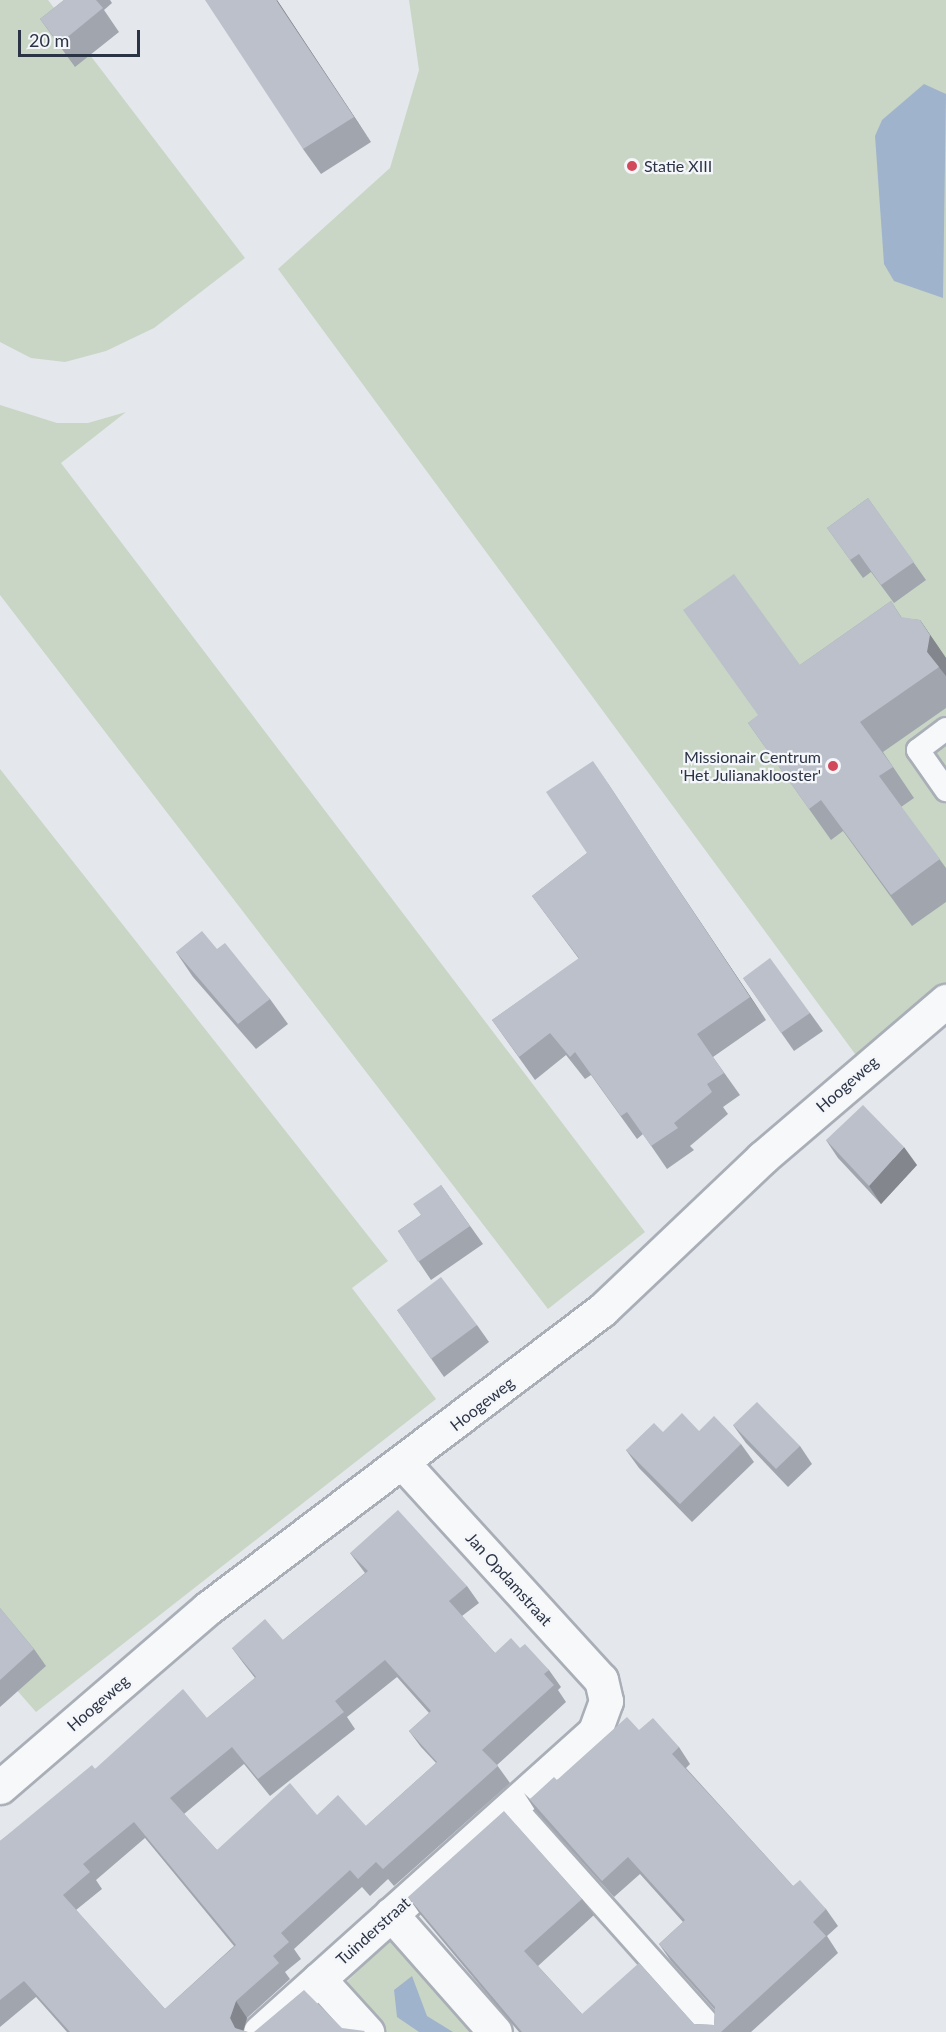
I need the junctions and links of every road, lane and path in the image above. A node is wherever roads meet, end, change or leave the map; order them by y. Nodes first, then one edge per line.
1 (946, 729) edge
2 (946, 790) edge
3 (946, 1001) edge
4 (403, 1463) junction
5 (606, 1701) joint
6 (0, 1787) edge
7 (513, 1805) junction
8 (391, 1914) junction
9 (319, 1979) junction
10 (260, 2032) edge
11 (367, 2032) edge
12 (495, 2032) edge
13 (716, 2032) edge

1 - 2 lane
3 - 4 street, Hoogeweg
4 - 5 street, Jan Opdamstraat
4 - 6 street, Hoogeweg
5 - 7 street, Tuinderstraat
7 - 8 street, Tuinderstraat
7 - 13 lane
8 - 9 street, Tuinderstraat
8 - 12 street
9 - 10 street, Tuinderstraat
9 - 11 street

